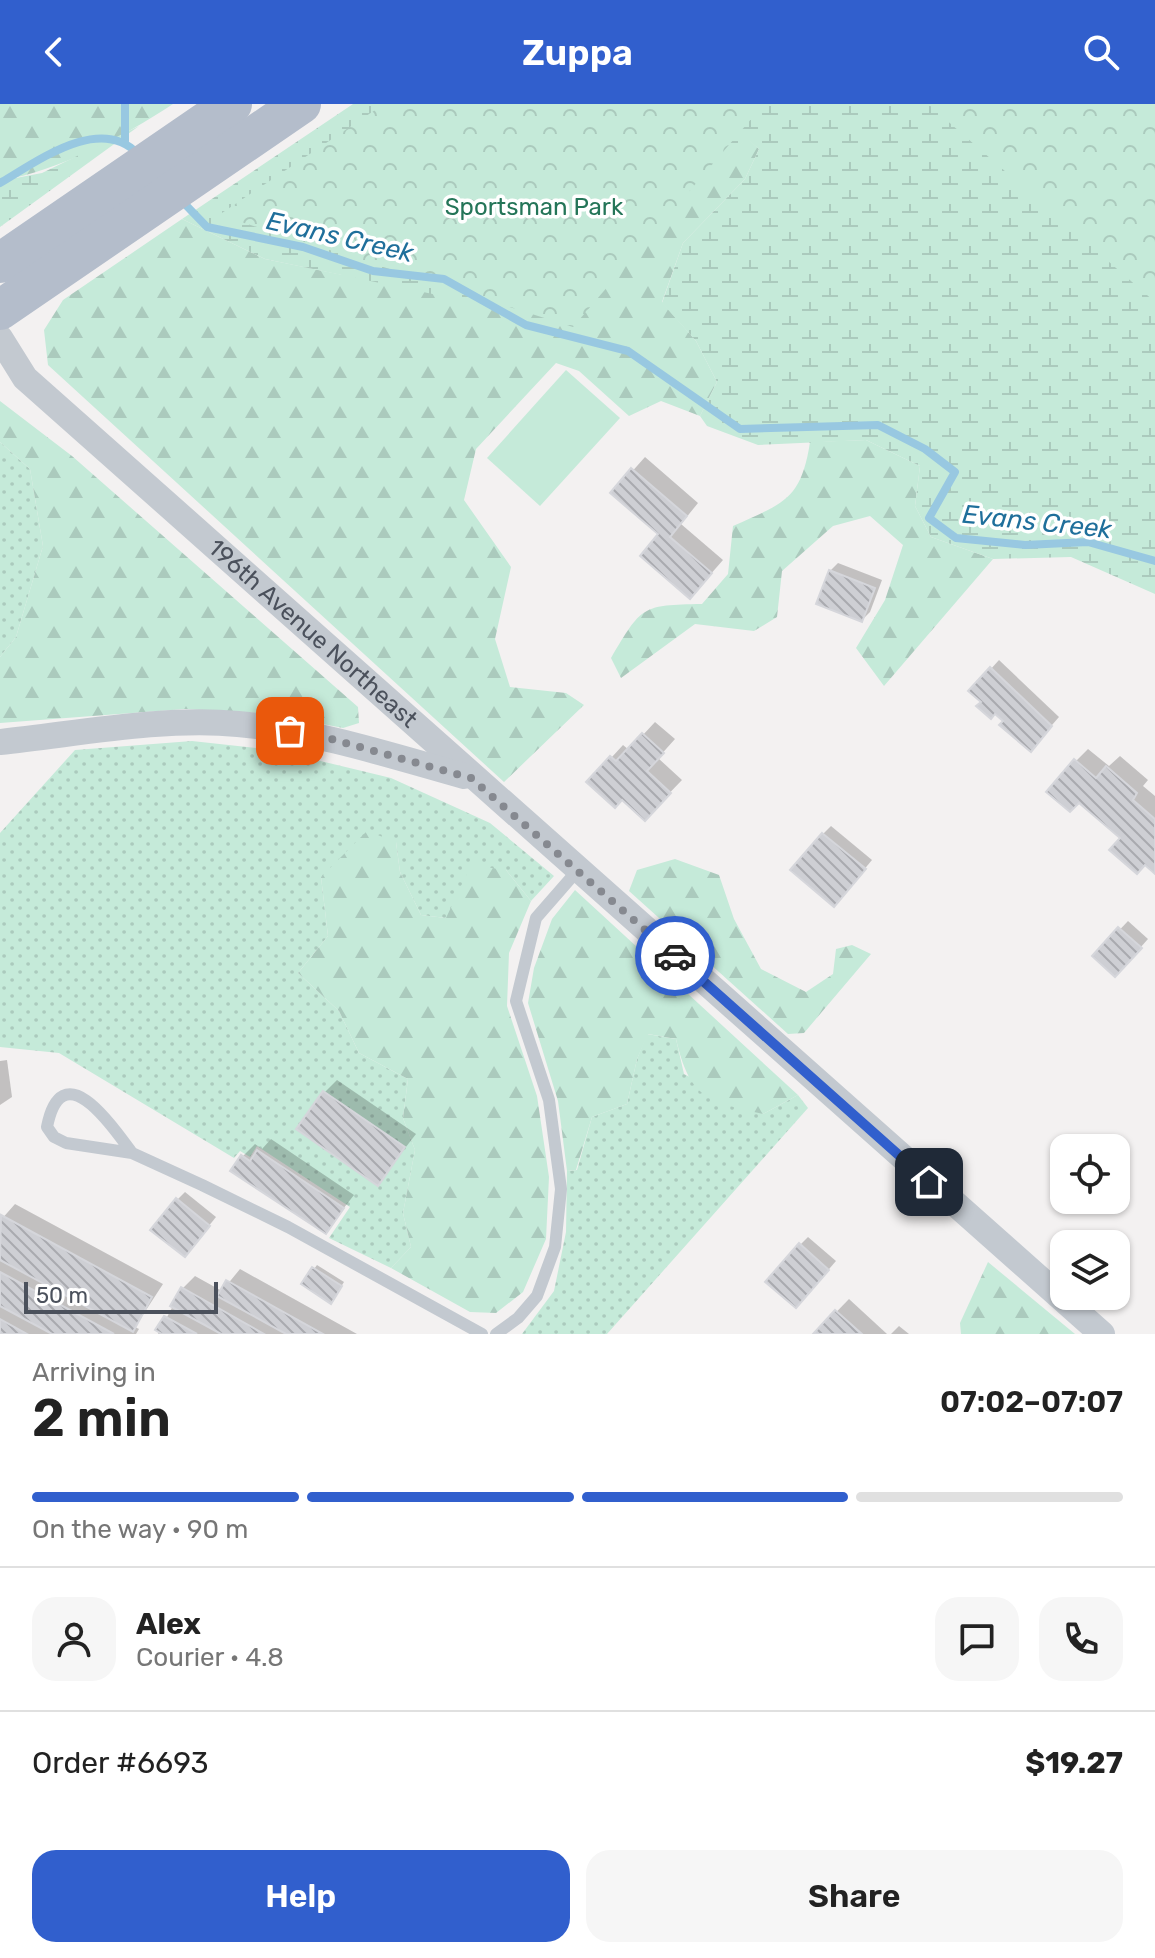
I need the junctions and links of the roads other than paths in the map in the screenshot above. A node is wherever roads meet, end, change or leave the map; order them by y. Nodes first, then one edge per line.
1 (232, 104) edge
2 (301, 104) edge
3 (179, 164) junction
4 (8, 258) edge
5 (0, 290) edge
6 (0, 310) edge
7 (0, 338) edge
8 (0, 742) edge
9 (471, 778) junction
10 (577, 871) junction
11 (132, 1153) junction
12 (482, 1334) edge
13 (496, 1334) edge
14 (1102, 1334) edge

1 - 3 main road
2 - 3 main road
3 - 4 main road
3 - 6 main road
4 - 5 main road
7 - 9 street, 196th Avenue Northeast
8 - 9 street
9 - 10 street, 196th Avenue Northeast
10 - 13 lane
10 - 14 street, 196th Avenue Northeast
11 - 11 lane
11 - 12 lane

